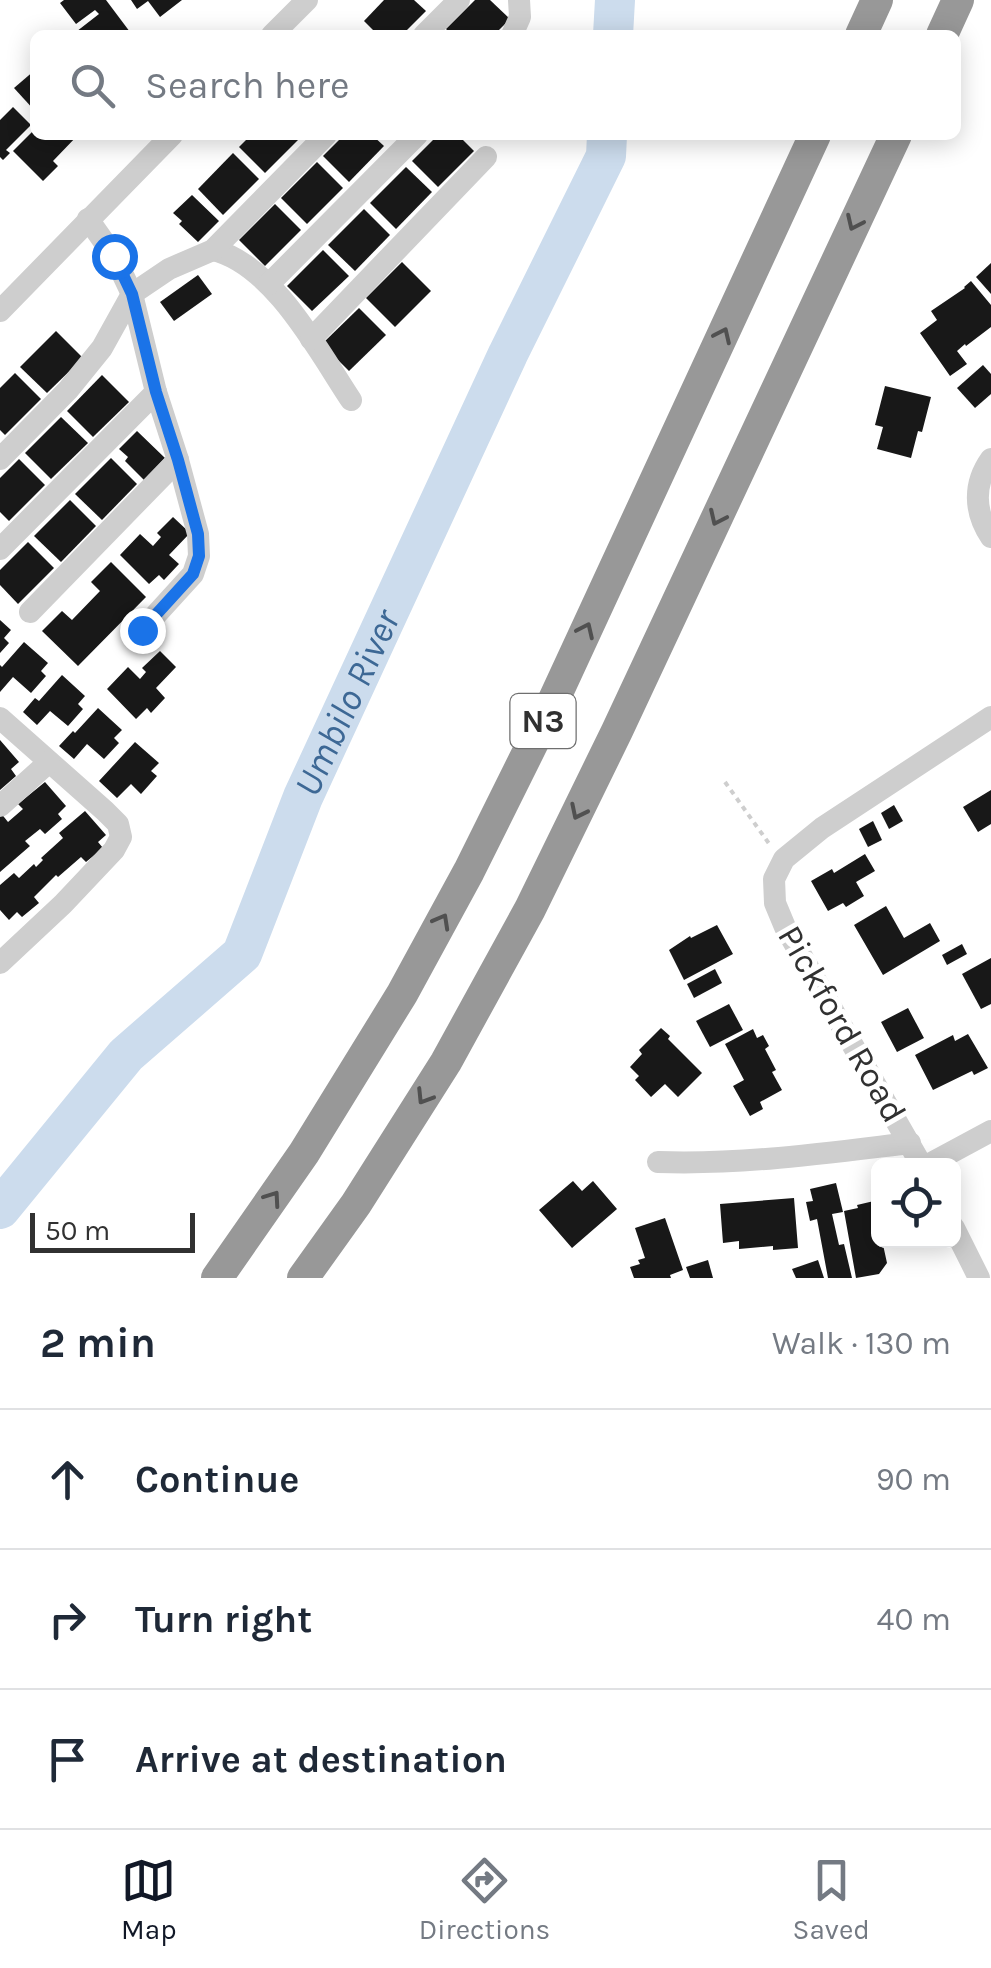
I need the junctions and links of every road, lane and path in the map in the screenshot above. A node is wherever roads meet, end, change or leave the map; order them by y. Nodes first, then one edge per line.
1 (307, 0) edge
2 (459, 0) edge
3 (520, 0) edge
4 (878, 0) edge
5 (958, 0) edge
6 (277, 30) edge
7 (429, 30) edge
8 (514, 30) edge
9 (863, 30) edge
10 (944, 30) edge
11 (167, 140) edge
12 (321, 140) edge
13 (411, 140) edge
14 (813, 140) edge
15 (894, 140) edge
16 (486, 156) dead end
17 (88, 220) junction
18 (214, 250) junction
19 (269, 284) junction
20 (132, 294) junction
21 (0, 311) edge
22 (310, 339) junction
23 (156, 392) junction
24 (351, 400) dead end
25 (0, 459) edge
26 (991, 459) edge
27 (178, 460) junction
28 (991, 537) edge
29 (0, 549) edge
30 (30, 612) dead end
31 (142, 630) dead end
32 (991, 717) edge
33 (0, 718) edge
34 (49, 762) junction
35 (725, 782) dead end
36 (0, 806) edge
37 (784, 859) junction
38 (0, 963) edge
39 (991, 1130) edge
40 (910, 1143) junction
41 (919, 1158) edge
42 (939, 1158) edge
43 (658, 1162) dead end
44 (961, 1243) edge
45 (217, 1278) edge
46 (303, 1278) edge
47 (978, 1278) edge

1 - 6 street
2 - 7 street
3 - 8 street
4 - 9 highway
5 - 10 highway
11 - 17 street
12 - 18 street
13 - 19 street
45 -> 14 highway, N3
15 -> 46 highway, N3
16 - 22 street
17 - 20 street
17 - 21 street
18 - 19 street
18 - 20 street
19 - 22 street
20 - 23 street
20 - 25 street
22 - 24 street
23 - 27 street
23 - 29 street
26 - 28 street
27 - 30 street
27 - 31 street
32 - 37 street
33 - 34 street
34 - 36 street
34 - 38 street
35 - 37 path
37 - 40 street, Pickford Road
39 - 42 street
40 - 41 street, Pickford Road
40 - 43 street
44 - 47 street

